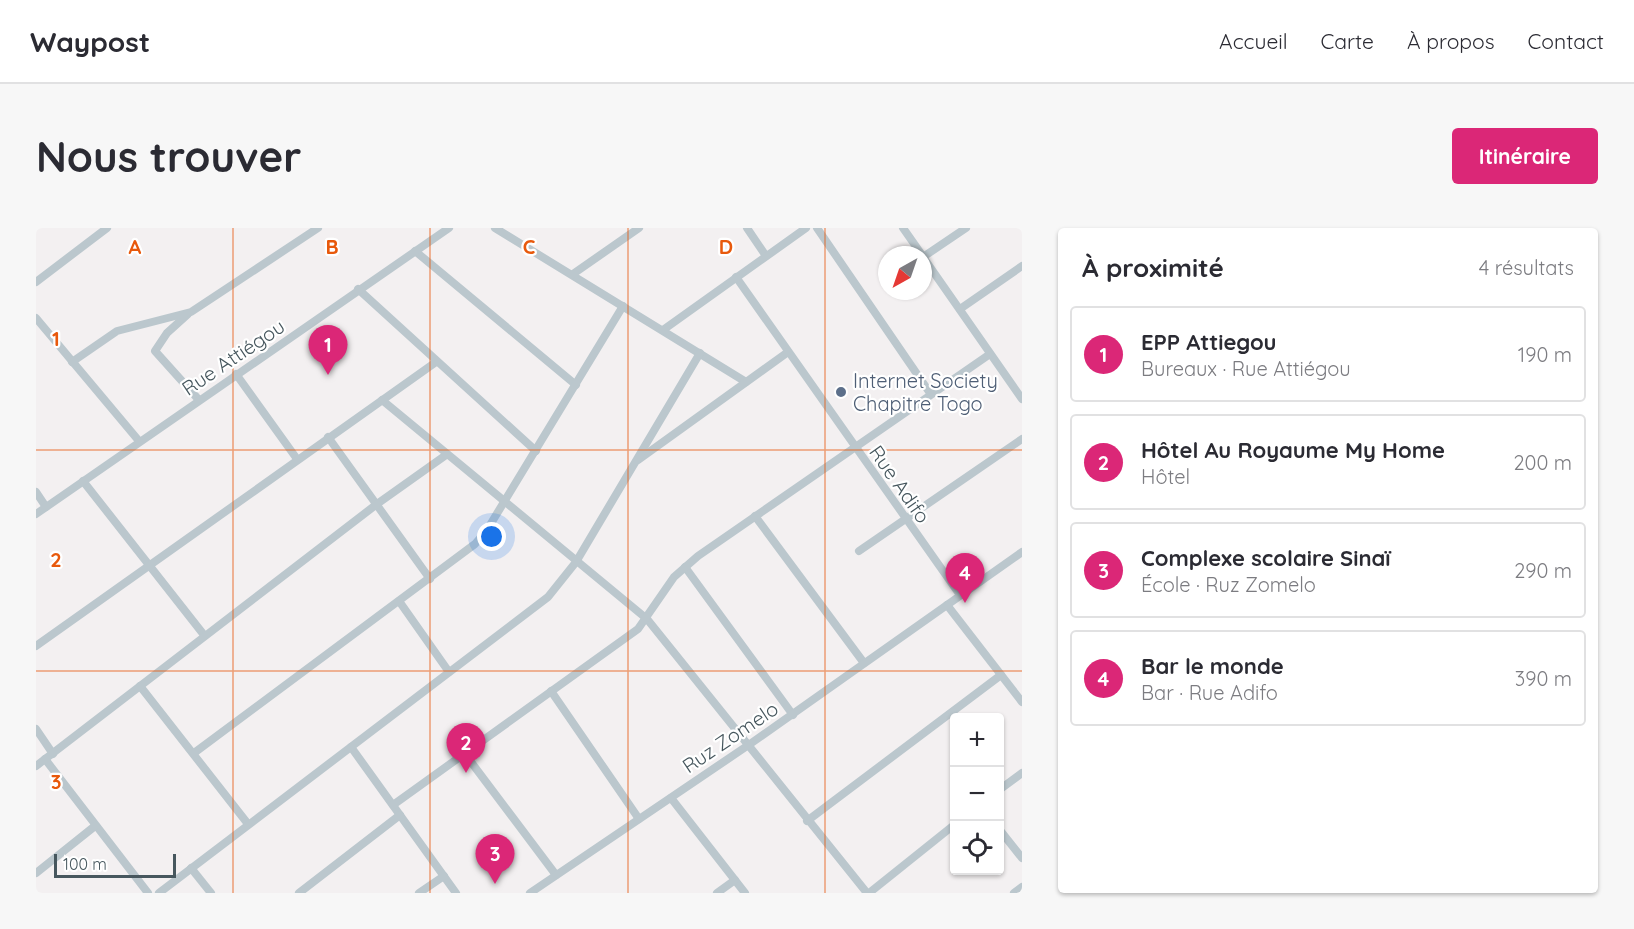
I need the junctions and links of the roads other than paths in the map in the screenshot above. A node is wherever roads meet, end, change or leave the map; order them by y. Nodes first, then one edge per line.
1 (107, 228) edge
2 (318, 228) edge
3 (495, 228) edge
4 (639, 228) edge
5 (747, 228) edge
6 (806, 228) edge
7 (818, 228) edge
8 (903, 228) edge
9 (966, 228) edge
10 (446, 229) edge
11 (916, 246) edge
12 (932, 250) edge
13 (415, 251) junction
14 (766, 256) junction
15 (1022, 266) edge
16 (932, 269) edge
17 (573, 274) junction
18 (736, 277) junction
19 (36, 282) edge
20 (358, 289) junction
21 (623, 306) junction
22 (960, 309) junction
23 (191, 312) junction
24 (36, 318) edge
25 (663, 330) junction
26 (788, 352) junction
27 (700, 353) junction
28 (990, 354) junction
29 (72, 362) junction
30 (436, 362) junction
31 (236, 374) junction
32 (746, 382) junction
33 (576, 385) junction
34 (930, 393) junction
35 (1022, 399) edge
36 (199, 400) junction
37 (382, 400) junction
38 (328, 437) junction
39 (1022, 439) edge
40 (139, 441) junction
41 (854, 447) junction
42 (536, 451) junction
43 (446, 455) junction
44 (297, 459) junction
45 (633, 464) junction
46 (83, 481) junction
47 (36, 492) edge
48 (504, 502) junction
49 (377, 504) junction
50 (46, 507) junction
51 (36, 514) edge
52 (755, 516) junction
53 (905, 520) junction
54 (859, 551) dead end
55 (1022, 552) edge
56 (576, 562) junction
57 (149, 565) junction
58 (685, 567) junction
59 (430, 579) junction
60 (960, 595) junction
61 (399, 601) junction
62 (947, 604) junction
63 (647, 619) junction
64 (204, 636) junction
65 (36, 646) edge
66 (864, 663) junction
67 (449, 672) junction
68 (1001, 675) junction
69 (140, 686) junction
70 (551, 691) junction
71 (1022, 702) edge
72 (793, 715) junction
73 (36, 729) edge
74 (750, 744) junction
75 (351, 747) junction
76 (194, 753) junction
77 (53, 754) junction
78 (465, 754) junction
79 (45, 759) junction
80 (36, 766) edge
81 (1022, 773) edge
82 (1004, 786) edge
83 (671, 798) junction
84 (393, 805) junction
85 (400, 815) junction
86 (639, 819) junction
87 (807, 821) junction
88 (248, 824) junction
89 (95, 826) junction
90 (950, 828) edge
91 (1004, 835) edge
92 (1022, 858) edge
93 (190, 868) junction
94 (36, 873) edge
95 (556, 875) junction
96 (444, 876) junction
97 (735, 880) junction
98 (1022, 887) edge
99 (148, 893) edge
100 (159, 893) edge
101 (211, 893) edge
102 (299, 893) edge
103 (419, 893) edge
104 (456, 893) edge
105 (530, 893) edge
106 (717, 893) edge
107 (745, 893) edge
108 (868, 893) edge
109 (1014, 893) edge

1 - 19 street
2 - 23 street
3 - 17 street
4 - 17 street
5 - 14 street
6 - 14 street
7 - 34 street
8 - 11 street
9 - 12 street
10 - 13 street, Rue Attiégou
13 - 20 street, Rue Attiégou
13 - 33 street
14 - 18 street
15 - 22 street
16 - 22 street
17 - 21 street
18 - 25 street
18 - 26 street, Rue Adifo
20 - 30 street
20 - 31 street, Rue Attiégou
21 - 25 street
21 - 33 street
22 - 28 street
23 - 29 street
23 - 36 street
24 - 29 street
25 - 27 street
26 - 32 street
26 - 41 street, Rue Adifo
27 - 32 street
27 - 45 street
28 - 34 street
28 - 35 street
29 - 40 street
30 - 37 street
30 - 42 street
31 - 36 street, Rue Attiégou
31 - 44 street
32 - 45 street
33 - 42 street
34 - 41 street
36 - 40 street, Rue Attiégou
37 - 38 street
37 - 43 street
38 - 44 street
38 - 49 street
39 - 53 street
40 - 46 street, Rue Attiégou
41 - 52 street
41 - 53 street, Rue Adifo
42 - 48 street
43 - 48 street
43 - 49 street
44 - 57 street
45 - 56 street
46 - 50 street, Rue Attiégou
46 - 57 street
47 - 50 street
48 - 56 street
48 - 59 street
49 - 59 street
49 - 64 street
50 - 51 street, Rue Attiégou
52 - 58 street
52 - 66 street
53 - 54 street
53 - 60 street, Rue Adifo
55 - 60 street
56 - 63 street
56 - 67 street
57 - 64 street
57 - 65 street
58 - 63 street
58 - 72 street
59 - 61 street
60 - 62 street
61 - 67 street
61 - 76 street
62 - 66 street, Ruz Zomelo
62 - 68 street
63 - 70 street
63 - 74 street
64 - 69 street
66 - 72 street, Ruz Zomelo
67 - 75 street
68 - 71 street
68 - 87 street
69 - 76 street
69 - 77 street
70 - 78 street
70 - 86 street
72 - 74 street, Ruz Zomelo
73 - 77 street
74 - 83 street, Ruz Zomelo
74 - 87 street
75 - 84 street
75 - 88 street
76 - 88 street
77 - 79 street
78 - 84 street
78 - 95 street
79 - 80 street
79 - 89 street
81 - 82 street
83 - 86 street, Ruz Zomelo
83 - 97 street
84 - 85 street
85 - 96 street
85 - 102 street
86 - 95 street, Ruz Zomelo
87 - 108 street
88 - 93 street
89 - 94 street
89 - 99 street
90 - 108 street
91 - 92 street
93 - 100 street
93 - 101 street
95 - 105 street, Ruz Zomelo
96 - 103 street
96 - 104 street
97 - 106 street
97 - 107 street
98 - 109 street

